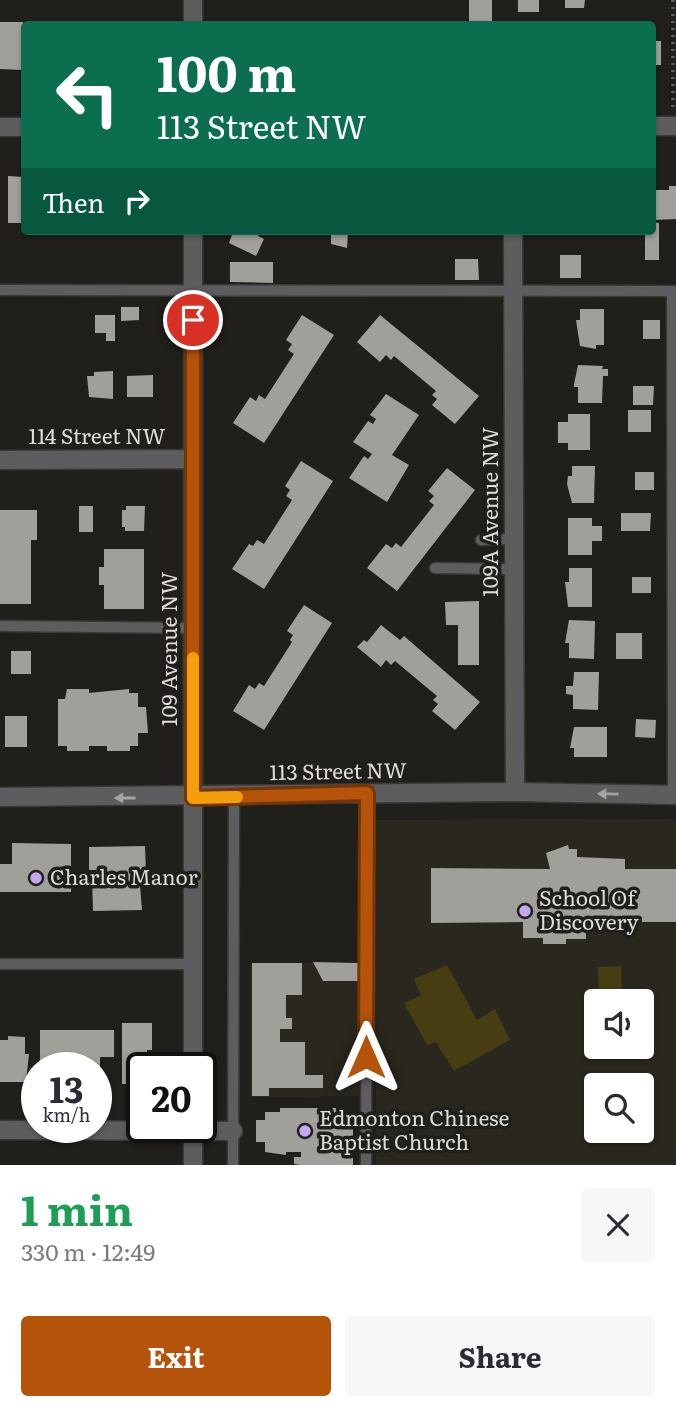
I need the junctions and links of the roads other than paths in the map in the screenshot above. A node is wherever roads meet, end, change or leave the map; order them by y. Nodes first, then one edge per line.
1 (193, 0) edge
2 (193, 21) edge
3 (675, 118) edge
4 (656, 125) edge
5 (0, 127) edge
6 (21, 127) edge
7 (193, 235) edge
8 (513, 235) edge
9 (0, 290) edge
10 (674, 291) edge
11 (193, 292) junction
12 (513, 292) junction
13 (193, 459) junction
14 (0, 460) edge
15 (513, 539) junction
16 (481, 540) dead end
17 (435, 568) dead end
18 (514, 569) junction
19 (0, 626) edge
20 (193, 628) junction
21 (515, 792) junction
22 (367, 793) junction
23 (675, 795) edge
24 (0, 797) edge
25 (234, 797) junction
26 (193, 798) junction
27 (0, 964) edge
28 (193, 964) junction
29 (193, 1052) edge
30 (126, 1129) edge
31 (0, 1130) edge
32 (217, 1130) edge
33 (233, 1131) junction
34 (193, 1143) edge
35 (193, 1165) edge
36 (233, 1165) edge
37 (366, 1165) edge

1 - 2 street
3 - 4 street
5 - 6 street
7 - 11 street, 109 Avenue NW
8 - 12 street, 109A Avenue NW
9 - 11 lane
10 - 12 lane
10 - 23 lane
11 - 12 lane
11 - 13 street, 109 Avenue NW
12 - 15 street, 109A Avenue NW
13 - 14 street, 114 Street NW
13 - 20 street, 109 Avenue NW
15 - 16 lane
15 - 18 street, 109A Avenue NW
17 - 18 lane
18 - 21 street, 109A Avenue NW
19 - 20 lane
20 - 26 street, 109 Avenue NW
21 - 22 street, 113 Street NW
23 -> 21 street, 113 Street NW
22 - 25 street, 113 Street NW
22 - 37 lane
26 -> 24 street, 113 Street NW
25 - 26 street, 113 Street NW
25 - 33 lane
26 - 28 street, 109 Avenue NW
27 - 28 lane
28 - 29 street, 109 Avenue NW
30 - 31 street
32 - 33 street
33 - 36 lane
34 - 35 street

